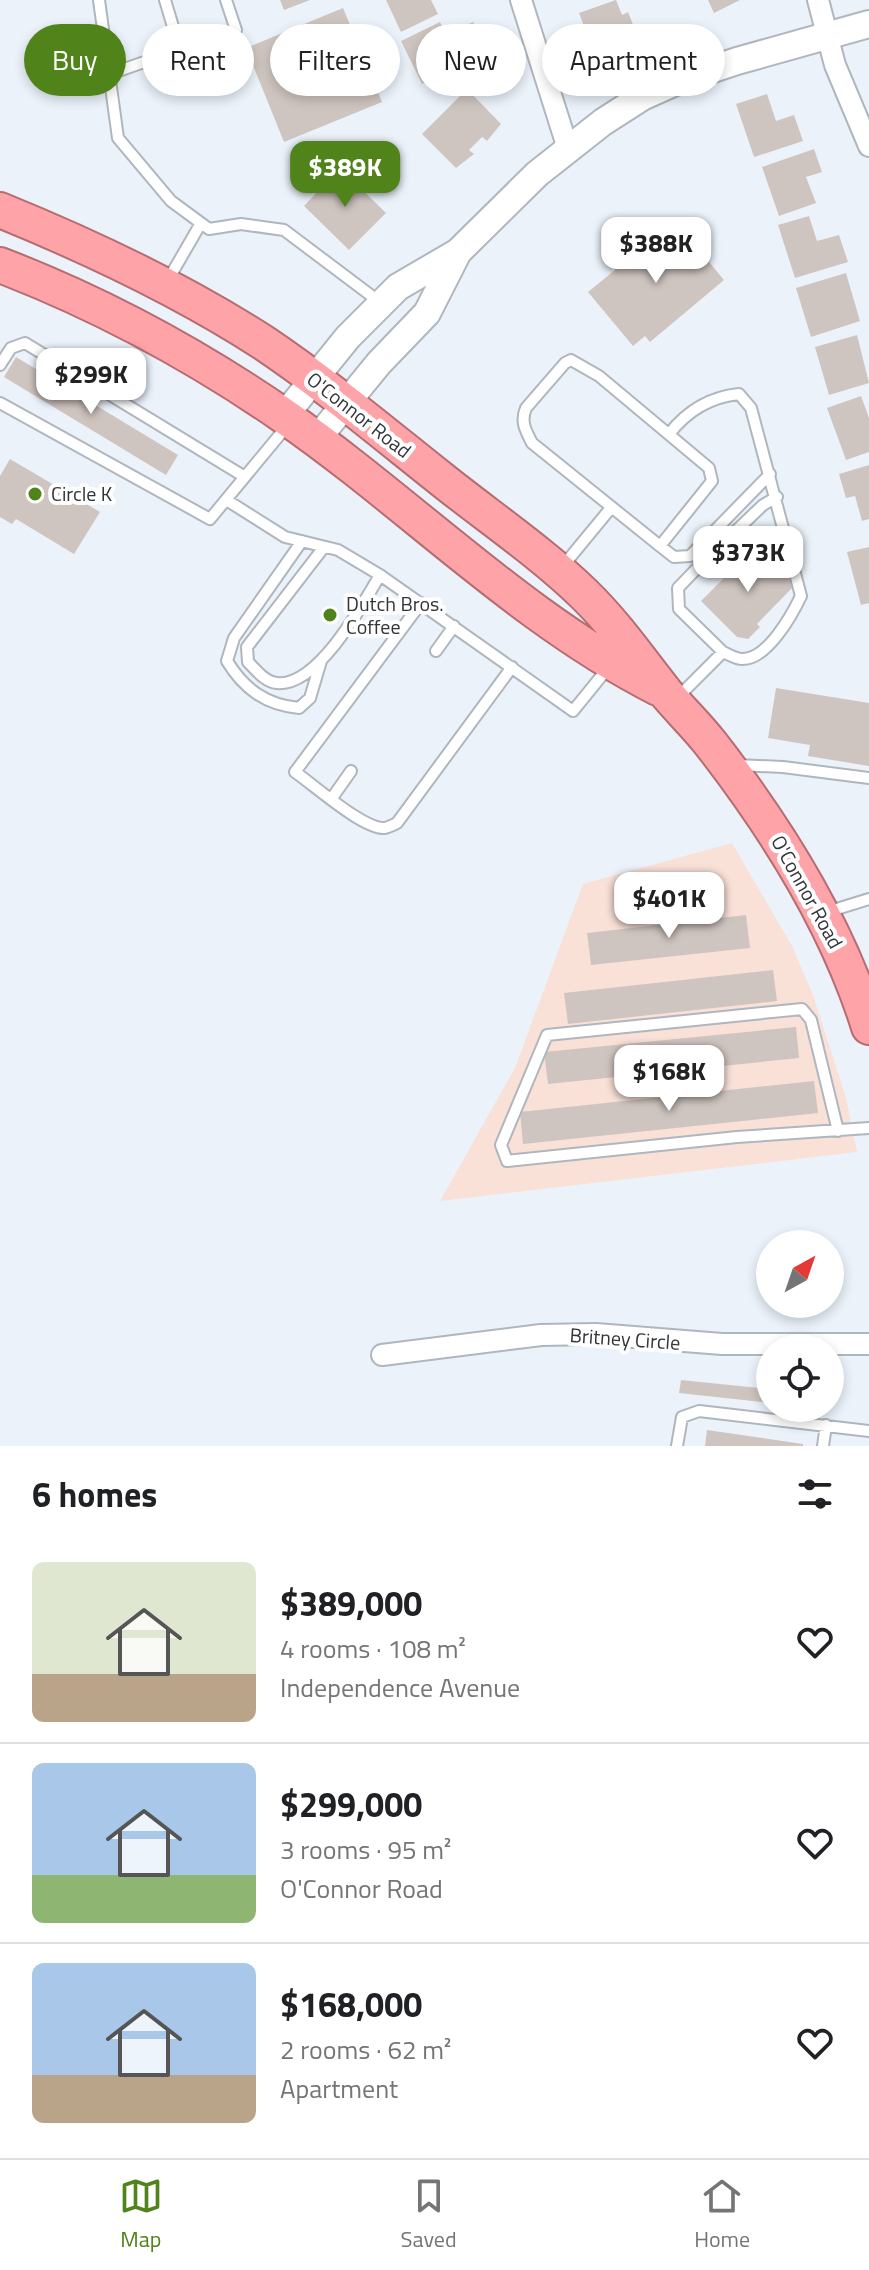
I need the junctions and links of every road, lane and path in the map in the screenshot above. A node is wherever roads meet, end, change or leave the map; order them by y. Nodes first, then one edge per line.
1 (99, 0) edge
2 (165, 0) edge
3 (226, 0) edge
4 (521, 0) edge
5 (818, 0) edge
6 (102, 24) edge
7 (172, 24) edge
8 (234, 24) edge
9 (869, 24) edge
10 (829, 34) junction
11 (111, 96) edge
12 (869, 146) edge
13 (568, 149) junction
14 (0, 184) edge
15 (0, 210) edge
16 (201, 223) junction
17 (50, 230) junction
18 (458, 252) junction
19 (9, 272) edge
20 (164, 286) junction
21 (382, 303) junction
22 (0, 365) edge
23 (314, 379) junction
24 (0, 403) edge
25 (346, 404) junction
26 (297, 426) junction
27 (669, 434) junction
28 (770, 474) junction
29 (245, 477) junction
30 (777, 497) junction
31 (228, 501) junction
32 (610, 509) junction
33 (302, 541) junction
34 (660, 546) junction
35 (720, 546) dead end
36 (324, 547) junction
37 (705, 560) dead end
38 (558, 573) junction
39 (380, 575) junction
40 (421, 603) junction
41 (454, 626) junction
42 (436, 651) dead end
43 (723, 652) junction
44 (321, 661) junction
45 (611, 665) junction
46 (512, 667) junction
47 (670, 697) junction
48 (727, 764) junction
49 (351, 771) dead end
50 (869, 778) edge
51 (332, 798) junction
52 (869, 899) edge
53 (821, 913) junction
54 (869, 1027) edge
55 (869, 1128) edge
56 (838, 1131) junction
57 (869, 1344) edge
58 (382, 1355) dead end
59 (826, 1425) junction
60 (869, 1431) edge
61 (677, 1446) edge
62 (823, 1446) edge

1 - 6 lane
2 - 7 lane
3 - 8 lane
4 - 13 street
5 - 10 street
9 - 10 street
10 - 12 street
10 - 13 street
11 - 16 lane
13 - 18 street
14 - 17 highway
15 - 17 highway, O'Connor Road
16 - 20 lane
16 - 21 lane
17 - 20 highway, O'Connor Road
18 - 21 street
18 - 25 street
19 - 26 highway, O'Connor Road
20 - 23 highway, O'Connor Road
21 - 23 street
22 - 29 lane
23 - 25 highway, O'Connor Road
23 - 26 street
24 - 31 lane
25 - 26 street
25 - 38 highway, O'Connor Road
26 - 29 lane
26 - 45 highway, O'Connor Road
27 - 28 lane
27 - 32 lane
27 - 34 lane
28 - 30 lane
28 - 34 lane
29 - 31 lane
30 - 35 lane
30 - 43 lane
31 - 33 lane
32 - 34 lane
32 - 38 lane
33 - 36 lane
33 - 44 lane
36 - 39 lane
36 - 44 lane
37 - 43 lane
38 - 47 highway, O'Connor Road
39 - 40 lane
39 - 44 lane
40 - 41 lane
40 - 51 lane
41 - 42 lane
41 - 46 lane
43 - 47 lane
45 - 46 lane
45 - 47 highway, O'Connor Road
46 - 51 lane
47 - 48 highway, O'Connor Road
48 - 50 lane
48 - 53 highway, O'Connor Road
49 - 51 lane
52 - 53 lane
53 - 54 highway, O'Connor Road
55 - 56 lane
56 - 56 lane
57 - 58 street, Britney Circle
59 - 60 lane
59 - 61 lane
59 - 62 lane

